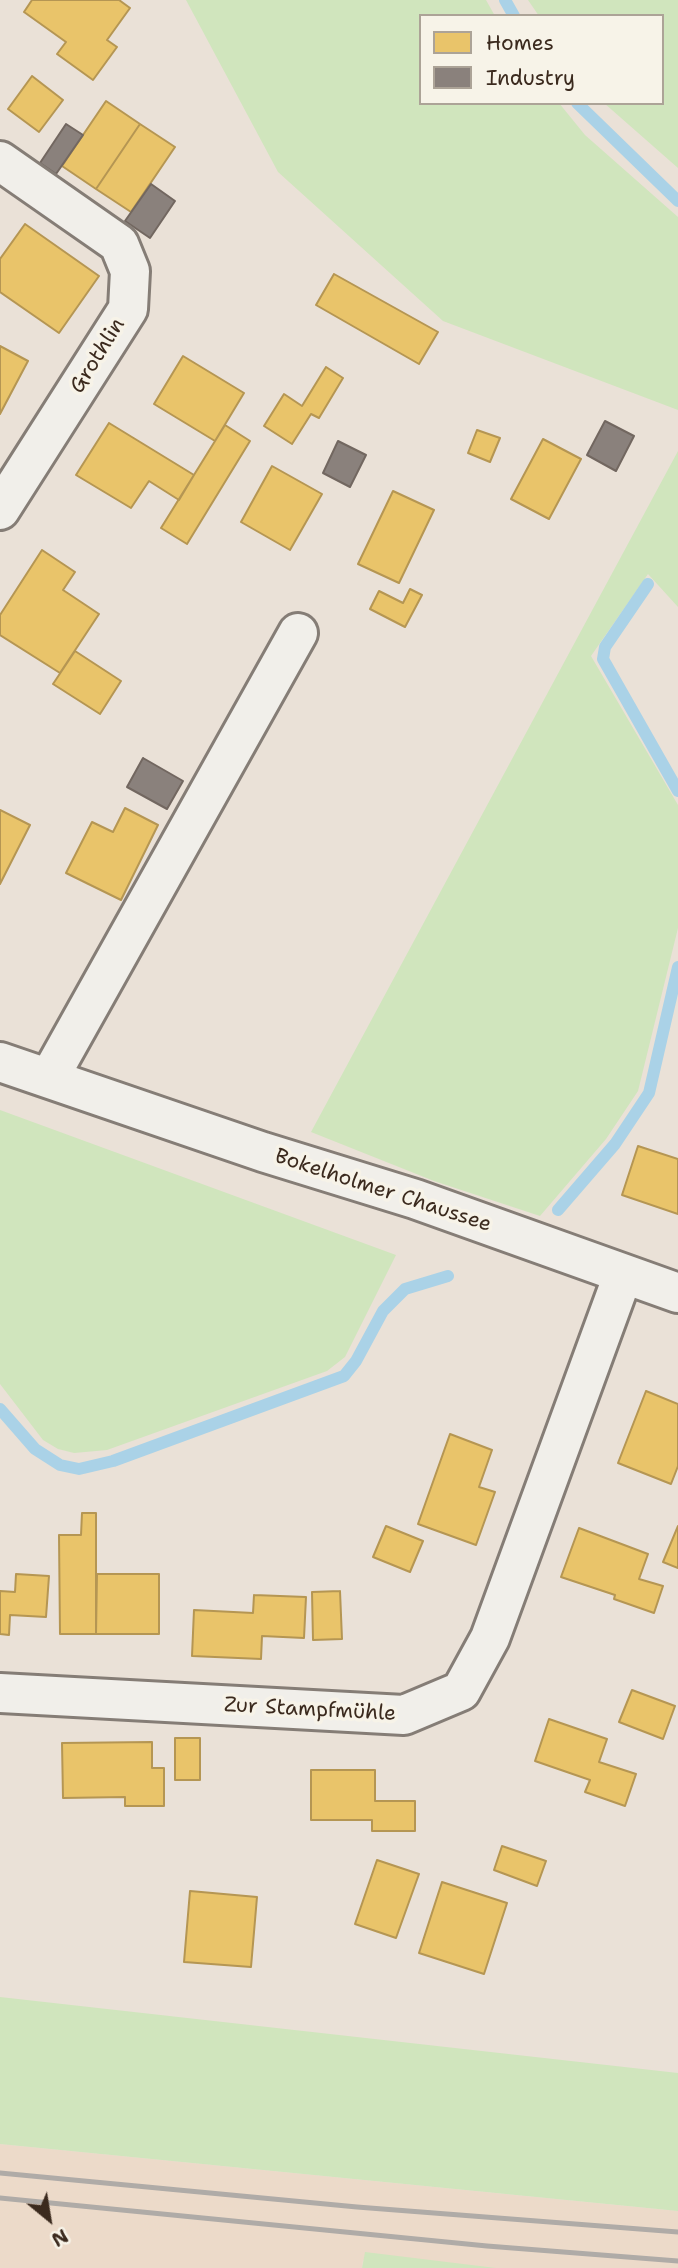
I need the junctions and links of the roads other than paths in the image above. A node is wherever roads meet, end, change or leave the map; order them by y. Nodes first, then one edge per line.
1 (0, 161) edge
2 (0, 510) edge
3 (298, 633) dead end
4 (0, 1062) edge
5 (49, 1078) junction
6 (623, 1275) junction
7 (678, 1293) edge
8 (0, 1693) edge

1 - 2 street, Grothlin
3 - 5 street
4 - 5 street, Bokelholmer Chaussee
5 - 6 street, Bokelholmer Chaussee
6 - 7 street, Bokelholmer Chaussee
6 - 8 street, Zur Stampfmühle

